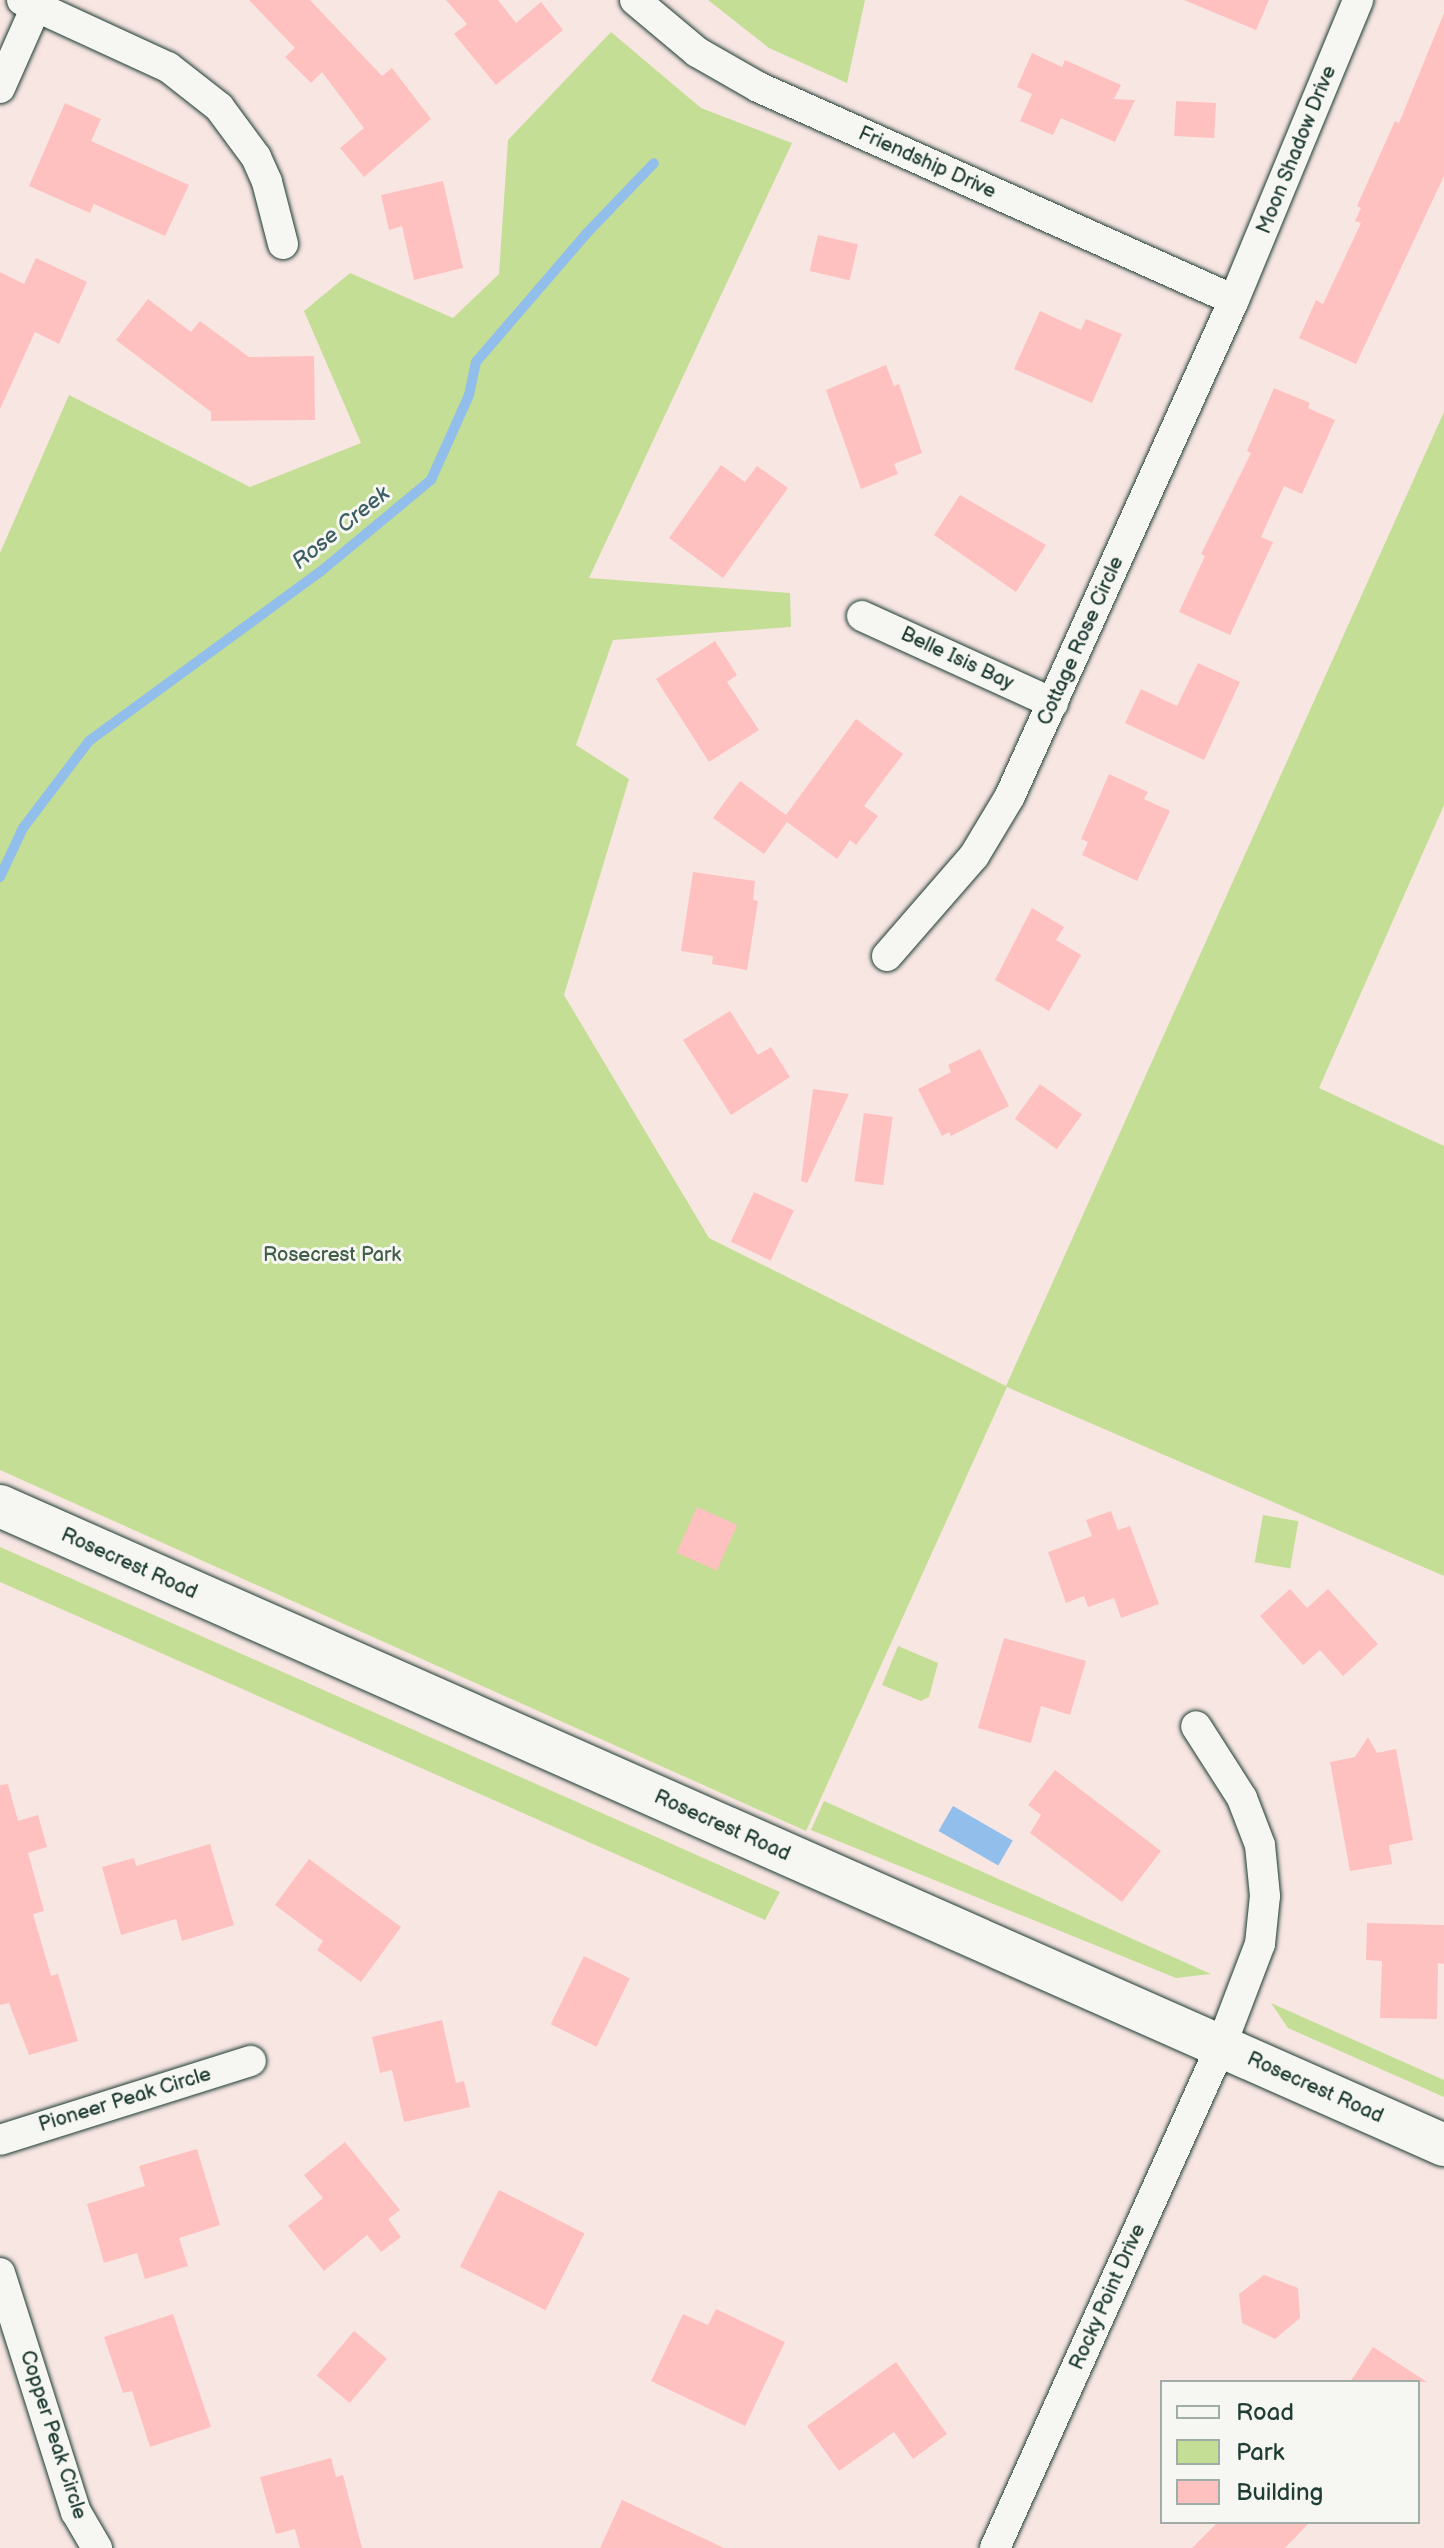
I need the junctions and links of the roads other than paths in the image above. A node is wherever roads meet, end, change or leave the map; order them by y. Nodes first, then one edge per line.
1 (635, 0) edge
2 (1358, 0) edge
3 (32, 2) edge
4 (0, 88) edge
5 (283, 244) dead end
6 (1234, 300) junction
7 (862, 616) dead end
8 (1053, 703) junction
9 (887, 956) dead end
10 (0, 1506) edge
11 (1196, 1726) dead end
12 (1221, 2046) junction
13 (251, 2061) dead end
14 (0, 2140) edge
15 (1444, 2145) edge
16 (0, 2273) edge
17 (97, 2548) edge
18 (995, 2548) edge

1 - 6 street, Friendship Drive
2 - 6 street, Moon Shadow Drive
3 - 4 street
3 - 5 street
6 - 8 street, Cottage Rose Circle
7 - 8 street, Belle Isis Bay
8 - 9 street, Cottage Rose Circle
10 - 12 main road, Rosecrest Road
11 - 12 street, Rocky Point Drive
12 - 15 main road, Rosecrest Road
12 - 18 street, Rocky Point Drive
13 - 14 street, Pioneer Peak Circle
16 - 17 street, Copper Peak Circle

